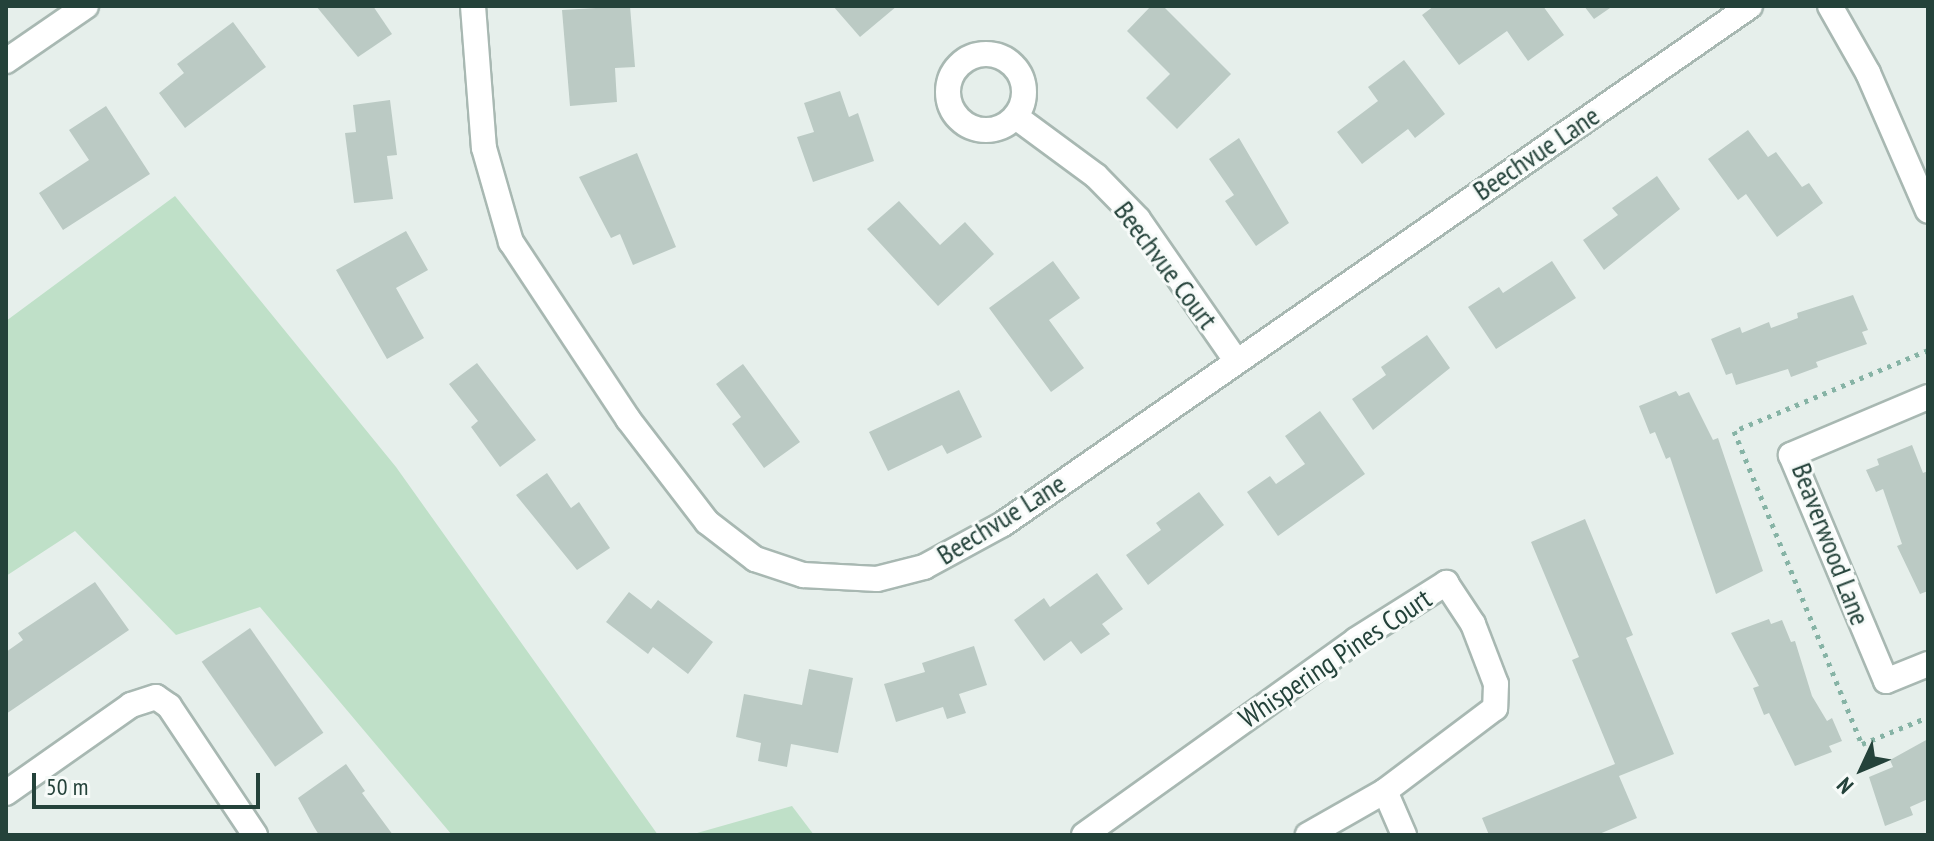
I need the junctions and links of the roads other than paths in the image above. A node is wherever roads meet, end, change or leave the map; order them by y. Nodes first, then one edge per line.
1 (86, 6) edge
2 (473, 6) edge
3 (1750, 6) edge
4 (1830, 6) edge
5 (6, 61) edge
6 (1016, 117) dead end
7 (1928, 211) edge
8 (1235, 359) junction
9 (1928, 397) edge
10 (1928, 664) edge
11 (1385, 791) junction
12 (6, 793) edge
13 (255, 835) edge
14 (1084, 835) edge
15 (1308, 835) edge
16 (1404, 835) edge

1 - 5 street
2 - 8 street, Beechvue Lane
3 - 8 street, Beechvue Lane
4 - 7 street
6 - 8 street, Beechvue Court
9 - 10 street, Beaverwood Lane
11 - 14 street, Whispering Pines Court
11 - 15 street, Whispering Pines Court
11 - 16 street
12 - 13 street

